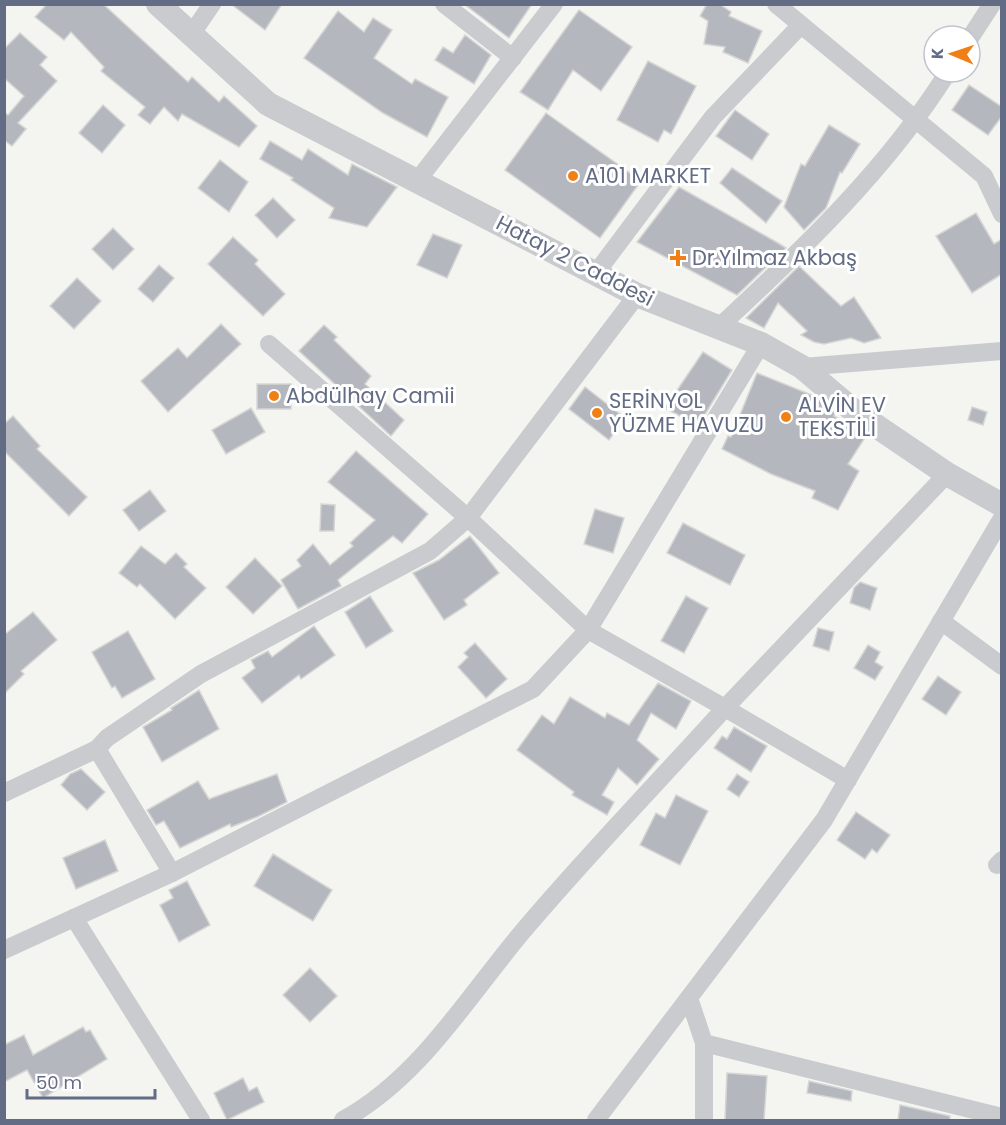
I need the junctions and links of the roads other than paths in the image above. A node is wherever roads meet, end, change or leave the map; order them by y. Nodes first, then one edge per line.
1 (158, 4) edge
2 (212, 4) edge
3 (444, 4) edge
4 (554, 4) edge
5 (776, 4) edge
6 (992, 4) edge
7 (801, 24) junction
8 (979, 24) edge
9 (192, 35) junction
10 (513, 58) junction
11 (940, 84) edge
12 (917, 121) junction
13 (417, 181) junction
14 (1002, 214) edge
15 (596, 273) junction
16 (638, 295) junction
17 (719, 327) junction
18 (269, 344) dead end
19 (760, 344) junction
20 (1002, 351) edge
21 (802, 367) junction
22 (947, 474) junction
23 (1002, 505) edge
24 (468, 518) junction
25 (1002, 518) edge
26 (941, 621) junction
27 (588, 630) junction
28 (1002, 666) edge
29 (725, 708) junction
30 (97, 749) junction
31 (848, 780) junction
32 (4, 793) edge
33 (172, 873) junction
34 (74, 918) junction
35 (4, 950) edge
36 (689, 998) junction
37 (704, 1043) junction
38 (1002, 1117) edge
39 (201, 1120) edge
40 (343, 1120) edge
41 (596, 1120) edge
42 (704, 1120) edge

1 - 9 street, Hatay 2 Caddesi
2 - 9 street
3 - 10 street
4 - 10 street
5 - 7 street
6 - 8 street
7 - 12 street
7 - 15 street
9 - 13 street, Hatay 2 Caddesi
10 - 13 street
11 - 12 street
12 - 14 street
12 - 17 street
13 - 15 street, Hatay 2 Caddesi
15 - 16 street, Hatay 2 Caddesi
16 - 17 street, Hatay 2 Caddesi
16 - 24 street
17 - 19 street, Hatay 2 Caddesi
18 - 24 street
19 - 21 street, Hatay 2 Caddesi
19 - 27 street
20 - 21 street
21 - 22 street, Hatay 2 Caddesi
22 - 23 street, Hatay 2 Caddesi
22 - 29 street
24 - 27 street
24 - 30 street
25 - 26 street
26 - 28 street
26 - 31 street
27 - 29 street
27 - 33 street
29 - 31 street
29 - 40 street
30 - 32 street
30 - 33 street
31 - 36 street
33 - 34 street
34 - 35 street
34 - 39 street
36 - 37 street
36 - 41 street
37 - 38 street
37 - 42 street

